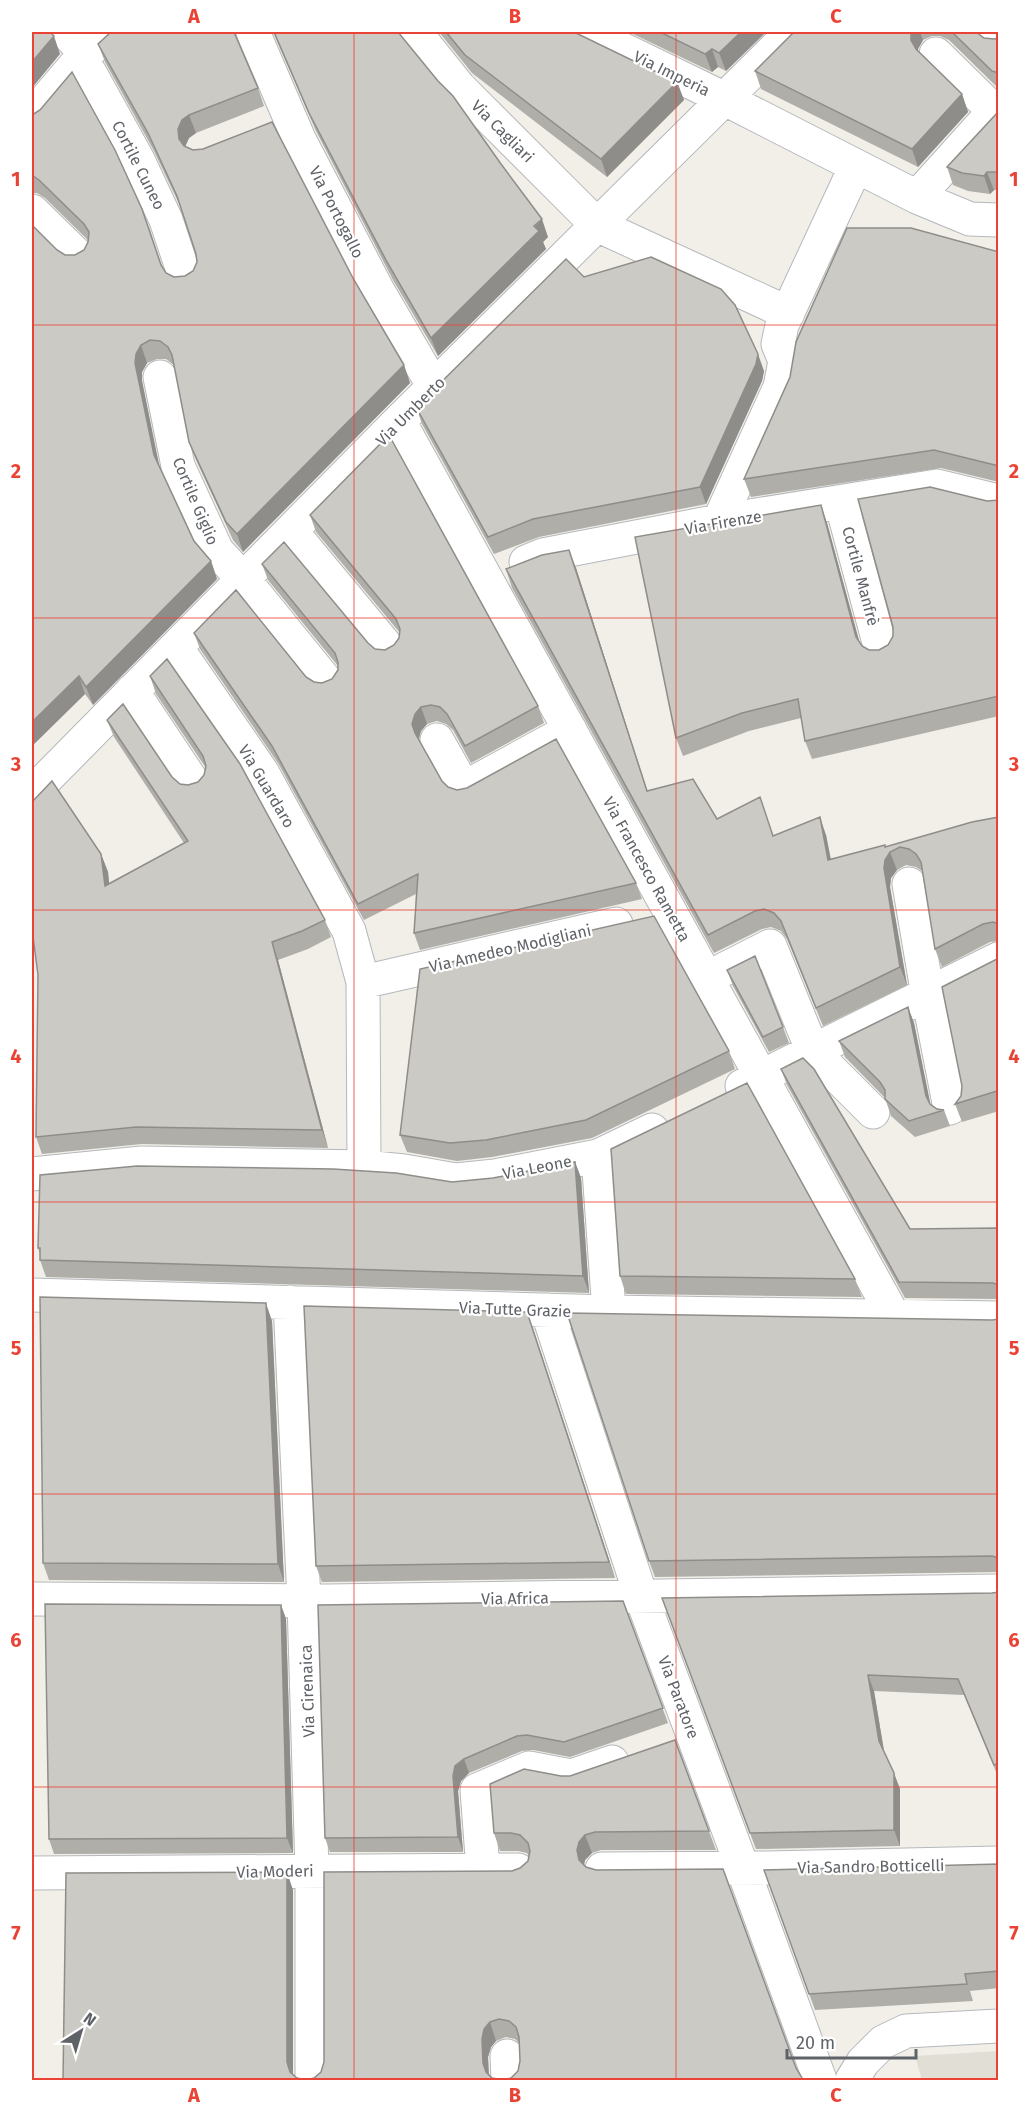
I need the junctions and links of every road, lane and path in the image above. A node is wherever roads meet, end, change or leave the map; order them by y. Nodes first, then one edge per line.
1 (109, 32) edge
2 (253, 32) edge
3 (415, 32) edge
4 (587, 32) edge
5 (792, 32) edge
6 (993, 32) edge
7 (999, 39) edge
8 (76, 49) edge
9 (936, 54) dead end
10 (725, 99) junction
11 (997, 110) edge
12 (32, 116) edge
13 (290, 116) junction
14 (257, 129) edge
15 (856, 166) junction
16 (916, 197) junction
17 (32, 211) edge
18 (999, 220) edge
19 (597, 225) junction
20 (77, 255) edge
21 (185, 277) edge
22 (788, 313) junction
23 (160, 377) dead end
24 (434, 387) junction
25 (399, 421) junction
26 (999, 501) edge
27 (841, 502) junction
28 (719, 522) junction
29 (291, 531) junction
30 (486, 578) junction
31 (244, 580) junction
32 (176, 647) junction
33 (388, 648) edge
34 (881, 650) edge
35 (326, 681) edge
36 (132, 691) junction
37 (570, 730) junction
38 (437, 740) dead end
39 (194, 784) edge
40 (32, 793) edge
41 (909, 884) dead end
42 (670, 912) junction
43 (999, 959) edge
44 (707, 978) junction
45 (363, 982) junction
46 (927, 996) junction
47 (813, 1052) junction
48 (762, 1077) junction
49 (721, 1097) edge
50 (950, 1108) dead end
51 (873, 1112) dead end
52 (680, 1116) edge
53 (598, 1156) junction
54 (364, 1167) junction
55 (32, 1174) edge
56 (32, 1294) edge
57 (290, 1302) junction
58 (548, 1310) junction
59 (609, 1312) junction
60 (894, 1317) junction
61 (999, 1318) edge
62 (999, 1591) edge
63 (641, 1596) junction
64 (32, 1599) edge
65 (304, 1601) junction
66 (693, 1734) junction
67 (999, 1863) edge
68 (602, 1869) edge
69 (743, 1869) junction
70 (483, 1870) junction
71 (518, 1870) edge
72 (312, 1871) junction
73 (32, 1873) edge
74 (999, 2026) edge
75 (312, 2080) edge
76 (820, 2080) edge
77 (852, 2080) edge

1 - 8 street
2 - 13 street, Via Portogallo
3 - 19 street, Via Cagliari
4 - 10 street, Via Imperia
5 - 10 street, Via Umberto
6 - 7 street
8 - 12 street
8 - 21 street, Cortile Cuneo
9 - 11 street
10 - 15 street, Via Imperia
10 - 19 street, Via Umberto
11 - 16 street
13 - 14 street
13 - 24 street, Via Portogallo
15 - 16 street, Via Imperia
15 - 22 street
16 - 18 street, Via Imperia
17 - 20 street
19 - 22 street
19 - 24 street, Via Umberto
22 - 28 street
23 - 31 street, Cortile Giglio
24 - 25 street, Via Umberto
25 - 29 street, Via Umberto
25 - 30 street, Via Francesco Rametta
26 - 27 street, Via Firenze
27 - 28 street, Via Firenze
27 - 34 street, Cortile Manfrè
28 - 30 street, Via Firenze
29 - 31 street, Via Umberto
29 - 33 street
30 - 37 street, Via Francesco Rametta
31 - 32 street, Via Umberto
31 - 35 street, Cortile Giglio
32 - 36 street, Via Umberto
32 - 45 street, Via Guardaro
36 - 39 street
36 - 40 street, Via Umberto
37 - 38 street
37 - 42 street, Via Francesco Rametta
41 - 46 street
42 - 44 street, Via Francesco Rametta
42 - 45 street, Via Amedeo Modigliani
43 - 46 street
44 - 47 street
44 - 48 street, Via Francesco Rametta
45 - 54 street, Via Guardaro
46 - 47 street
46 - 50 street
47 - 48 street
47 - 51 street
48 - 49 street
48 - 60 street, Via Francesco Rametta
52 - 53 street, Via Leone
53 - 54 street, Via Leone
53 - 59 street
54 - 55 street, Via Leone
56 - 57 street, Via Tutte Grazie
57 - 58 street, Via Tutte Grazie
57 - 65 street, Via Cirenaica
58 - 59 street, Via Tutte Grazie
58 - 63 street, Via Paratore
59 - 60 street, Via Tutte Grazie
60 - 61 street, Via Tutte Grazie
62 - 63 street, Via Africa
63 - 65 street, Via Africa
63 - 66 street, Via Paratore
64 - 65 street, Via Africa
65 - 72 street, Via Cirenaica
66 - 69 street, Via Paratore
66 - 70 street
67 - 69 street, Via Sandro Botticelli
68 - 69 street
69 - 76 street, Via Paratore
70 - 71 street, Via Moderi
70 - 72 street, Via Moderi
72 - 73 street, Via Moderi
72 - 75 street, Via Cirenaica
74 - 77 street

